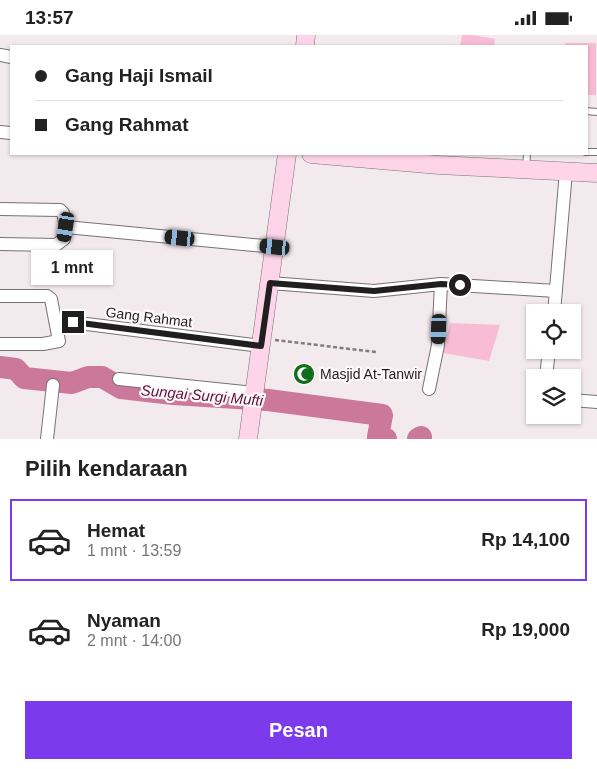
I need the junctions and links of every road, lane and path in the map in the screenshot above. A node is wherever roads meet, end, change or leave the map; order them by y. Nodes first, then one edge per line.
1 (287, 155) edge
2 (329, 155) edge
3 (527, 162) edge
4 (566, 171) junction
5 (597, 173) edge
6 (0, 209) edge
7 (66, 227) junction
8 (0, 244) edge
9 (275, 247) junction
10 (270, 283) junction
11 (441, 284) junction
12 (556, 291) junction
13 (0, 296) edge
14 (555, 304) edge
15 (54, 320) junction
16 (261, 342) junction
17 (0, 344) edge
18 (376, 352) dead end
19 (119, 379) dead end
20 (53, 385) dead end
21 (429, 389) dead end
22 (253, 399) junction
23 (581, 401) edge
24 (597, 403) edge
25 (47, 439) edge
26 (248, 439) edge

1 - 9 street
2 - 3 street
3 - 4 street
4 - 5 street
4 - 12 street
6 - 7 street
7 - 8 street
7 - 9 street
9 - 10 street
10 - 11 street
10 - 16 street
11 - 12 street
11 - 21 street
12 - 14 street
13 - 15 street
15 - 16 street, Gang Rahmat
15 - 17 street
16 - 18 path
16 - 22 street
19 - 22 street
20 - 25 street
22 - 26 street
23 - 24 street

